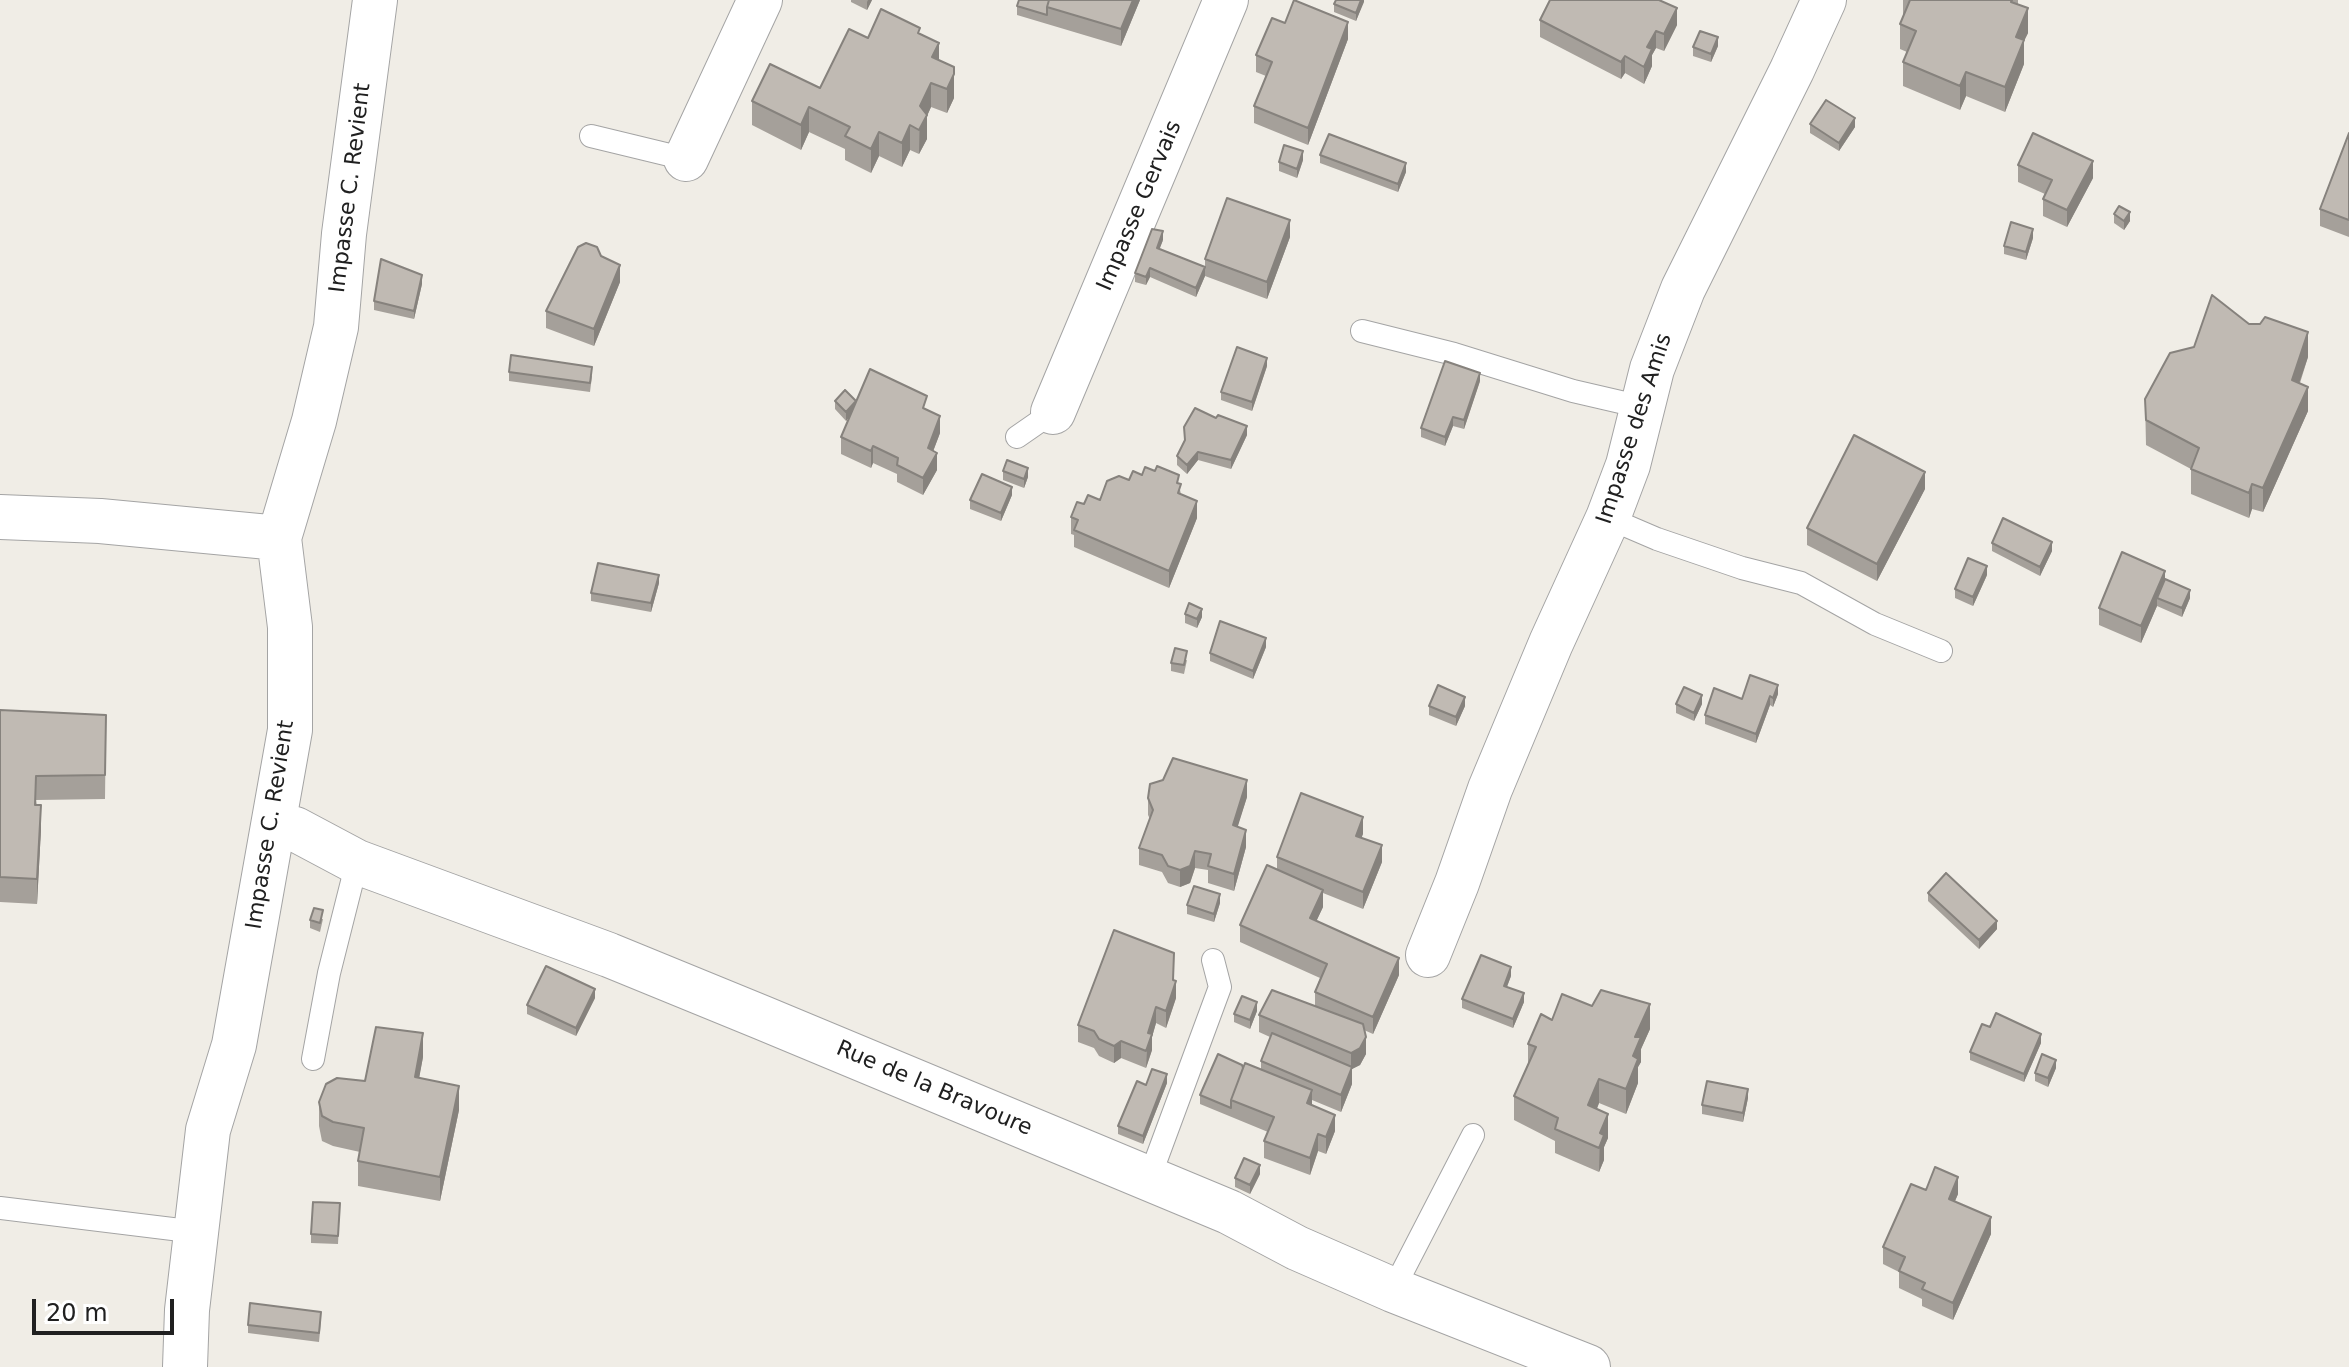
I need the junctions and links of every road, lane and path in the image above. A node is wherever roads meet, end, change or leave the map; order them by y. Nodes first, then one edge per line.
1 (375, 0) edge
2 (760, 0) edge
3 (1226, 0) edge
4 (1824, 0) edge
5 (591, 136) dead end
6 (686, 159) joint
7 (1362, 331) dead end
8 (1642, 407) junction
9 (1053, 412) joint
10 (1017, 437) dead end
11 (0, 517) edge
12 (1608, 518) junction
13 (279, 538) junction
14 (1941, 651) dead end
15 (275, 823) junction
16 (357, 862) junction
17 (1428, 955) dead end
18 (1213, 960) dead end
19 (313, 1059) dead end
20 (1473, 1135) dead end
21 (1149, 1179) junction
22 (0, 1208) edge
23 (197, 1232) junction
24 (1393, 1290) junction
25 (185, 1367) edge
26 (1588, 1367) edge

1 - 13 street, Impasse C. Revient
2 - 6 street
3 - 9 street, Impasse Gervais
4 - 8 street, Impasse des Amis
5 - 6 lane
7 - 8 lane
8 - 12 street, Impasse des Amis
9 - 10 lane
11 - 13 street
12 - 14 lane
12 - 17 street, Impasse des Amis
13 - 15 street, Impasse C. Revient
15 - 16 street, Rue de la Bravoure
15 - 23 street, Impasse C. Revient
16 - 19 lane
16 - 21 street, Rue de la Bravoure
18 - 21 lane
20 - 24 lane
21 - 24 street, Rue de la Bravoure
22 - 23 lane
23 - 25 street, Impasse C. Revient
24 - 26 street, Rue de la Bravoure

